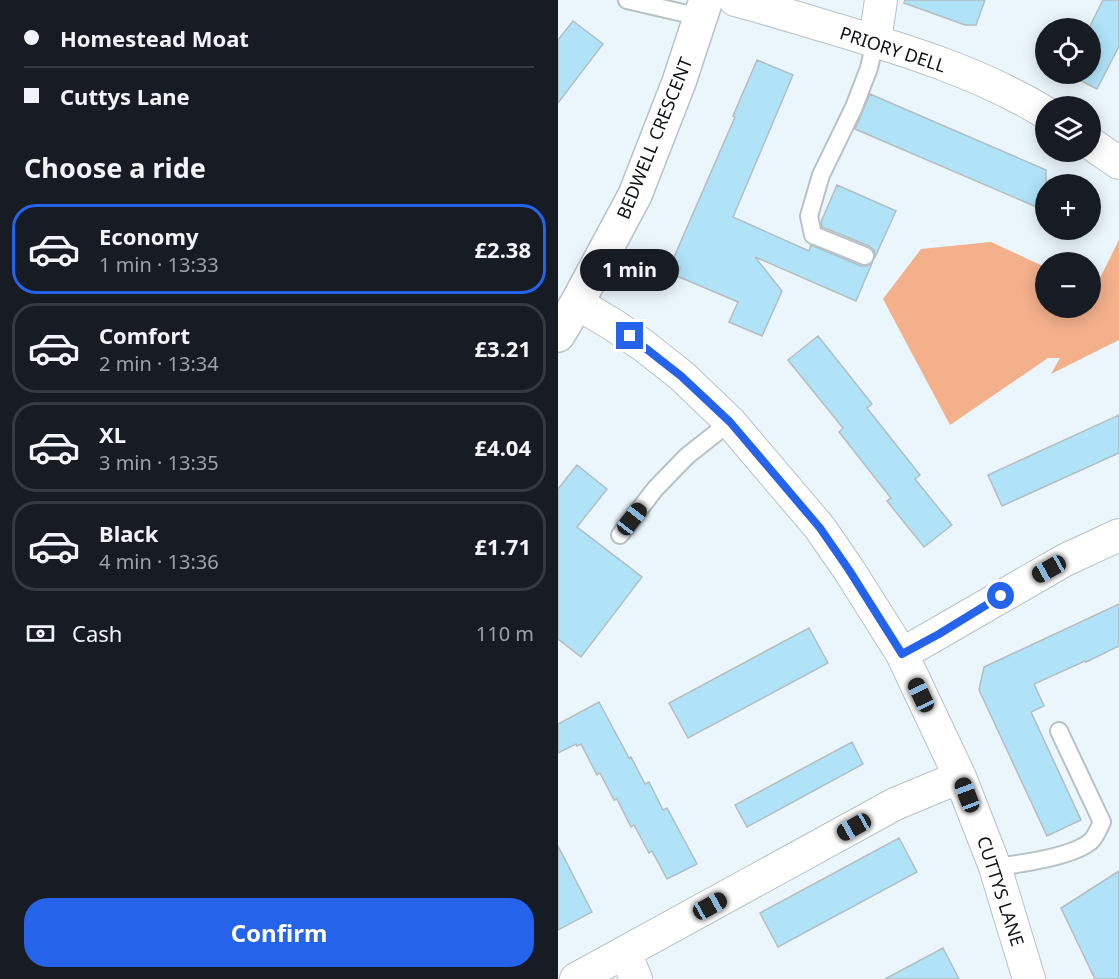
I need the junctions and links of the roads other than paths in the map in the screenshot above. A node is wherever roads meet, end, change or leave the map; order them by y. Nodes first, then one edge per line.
1 (627, 0) edge
2 (735, 0) edge
3 (881, 0) edge
4 (703, 8) edge
5 (875, 41) junction
6 (1035, 106) edge
7 (1101, 151) edge
8 (1119, 163) edge
9 (866, 256) dead end
10 (577, 303) junction
11 (558, 335) edge
12 (730, 422) junction
13 (620, 535) dead end
14 (1119, 536) edge
15 (902, 654) junction
16 (1059, 731) dead end
17 (960, 777) junction
18 (995, 867) junction
19 (630, 966) edge
20 (576, 979) edge
21 (1029, 979) edge

1 - 4 lane
2 - 5 street, PRIORY DELL
3 - 5 street
4 - 10 street, BEDWELL CRESCENT
5 - 6 street, PRIORY DELL
5 - 9 lane
7 - 8 street
10 - 11 street, BEDWELL CRESCENT
10 - 12 street, CUTTYS LANE
12 - 13 lane
12 - 15 street, CUTTYS LANE
14 - 15 street
15 - 17 street, CUTTYS LANE
16 - 18 lane
17 - 18 street, CUTTYS LANE
17 - 19 street
18 - 21 street, CUTTYS LANE
19 - 20 street

